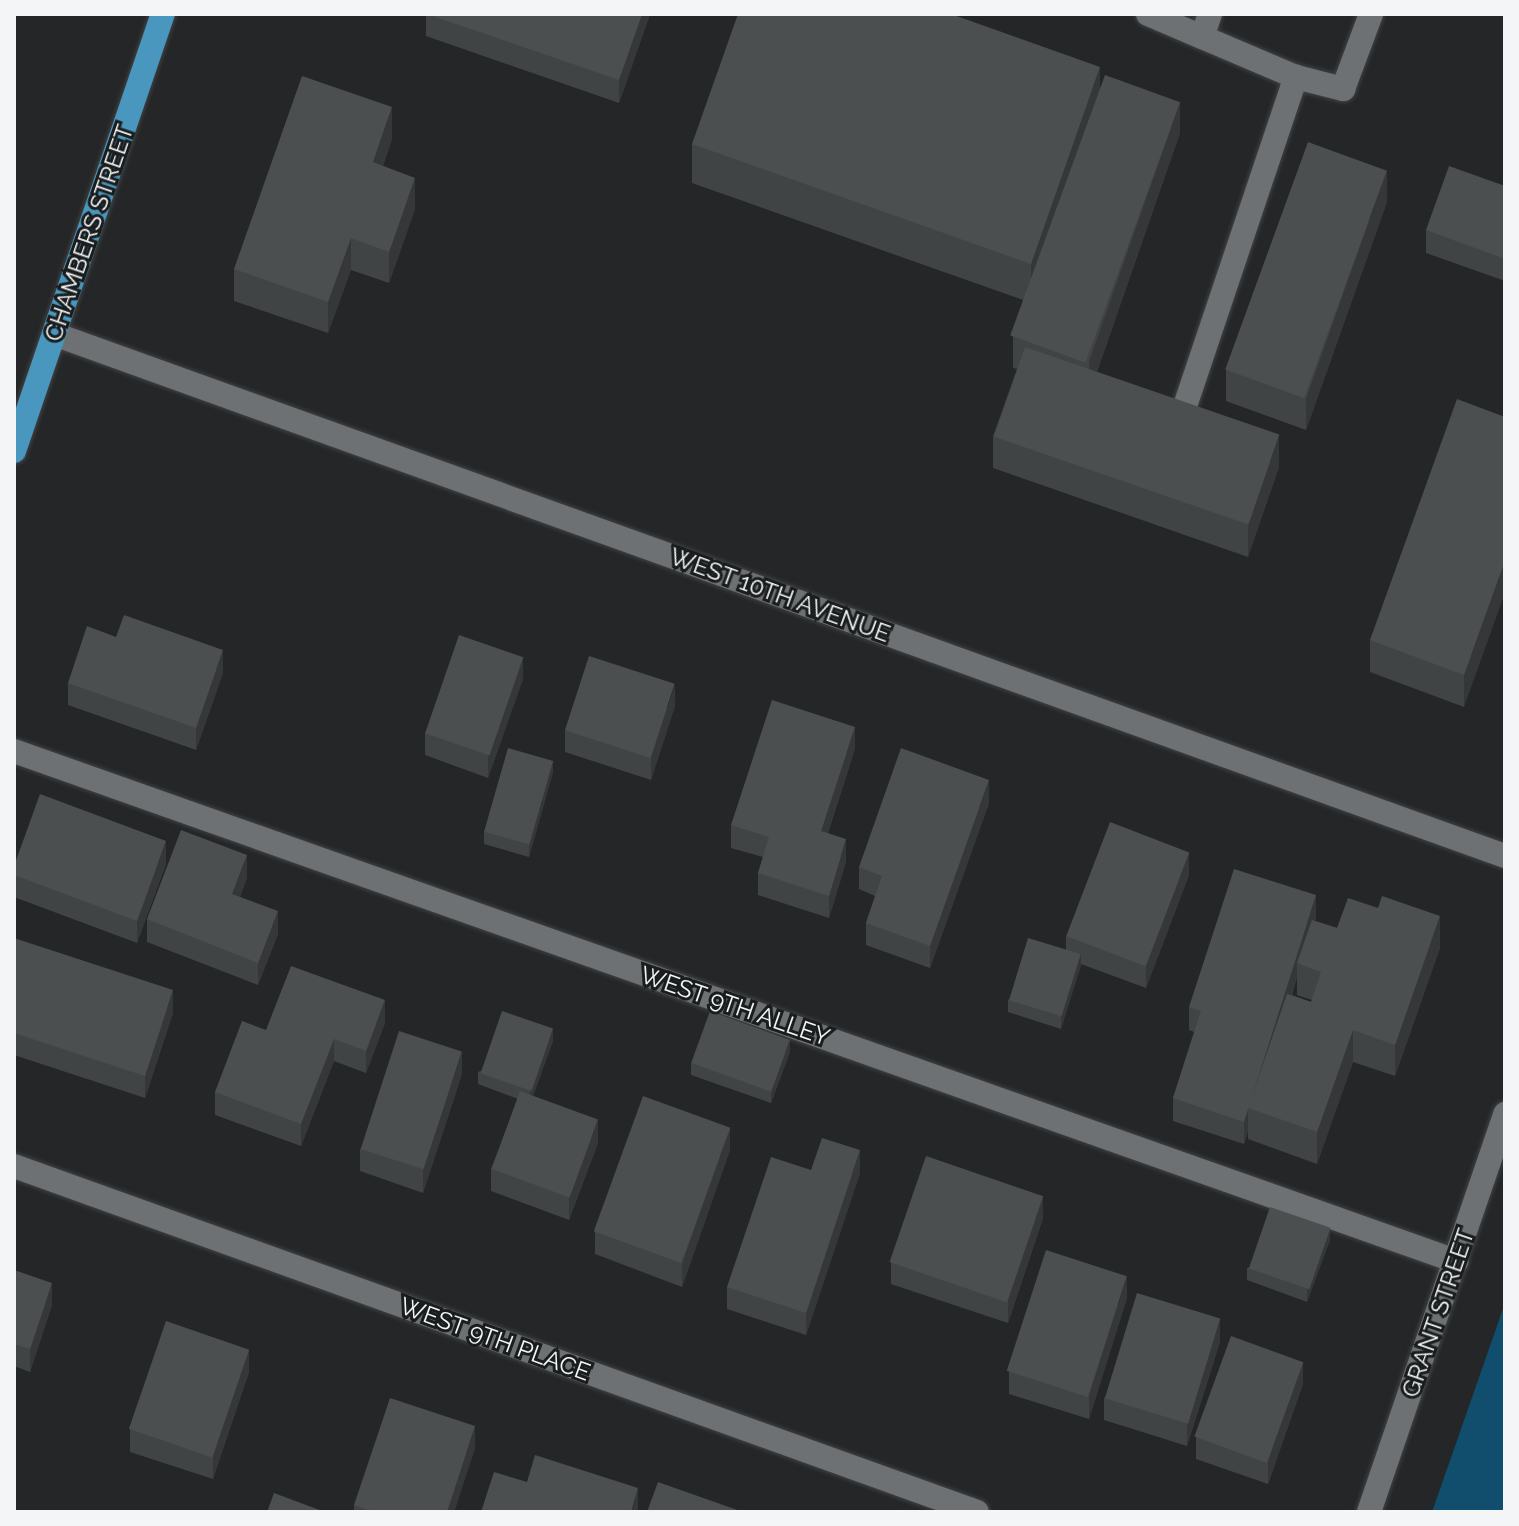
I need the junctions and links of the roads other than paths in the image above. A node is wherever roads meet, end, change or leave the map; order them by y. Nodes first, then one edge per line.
1 (163, 14) edge
2 (1148, 14) edge
3 (1371, 14) edge
4 (1206, 25) edge
5 (1296, 77) junction
6 (54, 334) junction
7 (1183, 412) edge
8 (14, 451) edge
9 (14, 751) edge
10 (1505, 856) edge
11 (1505, 1114) edge
12 (14, 1166) edge
13 (1456, 1261) junction
14 (977, 1512) edge
15 (1369, 1512) edge

1 - 6 main road, CHAMBERS STREET
2 - 4 street
3 - 5 street
4 - 5 street
5 - 7 street
6 - 8 main road, CHAMBERS STREET
6 - 10 street, WEST 10TH AVENUE
9 - 13 street, WEST 9TH ALLEY
11 - 13 street, GRANT STREET
12 - 14 street, WEST 9TH PLACE
13 - 15 street, GRANT STREET

